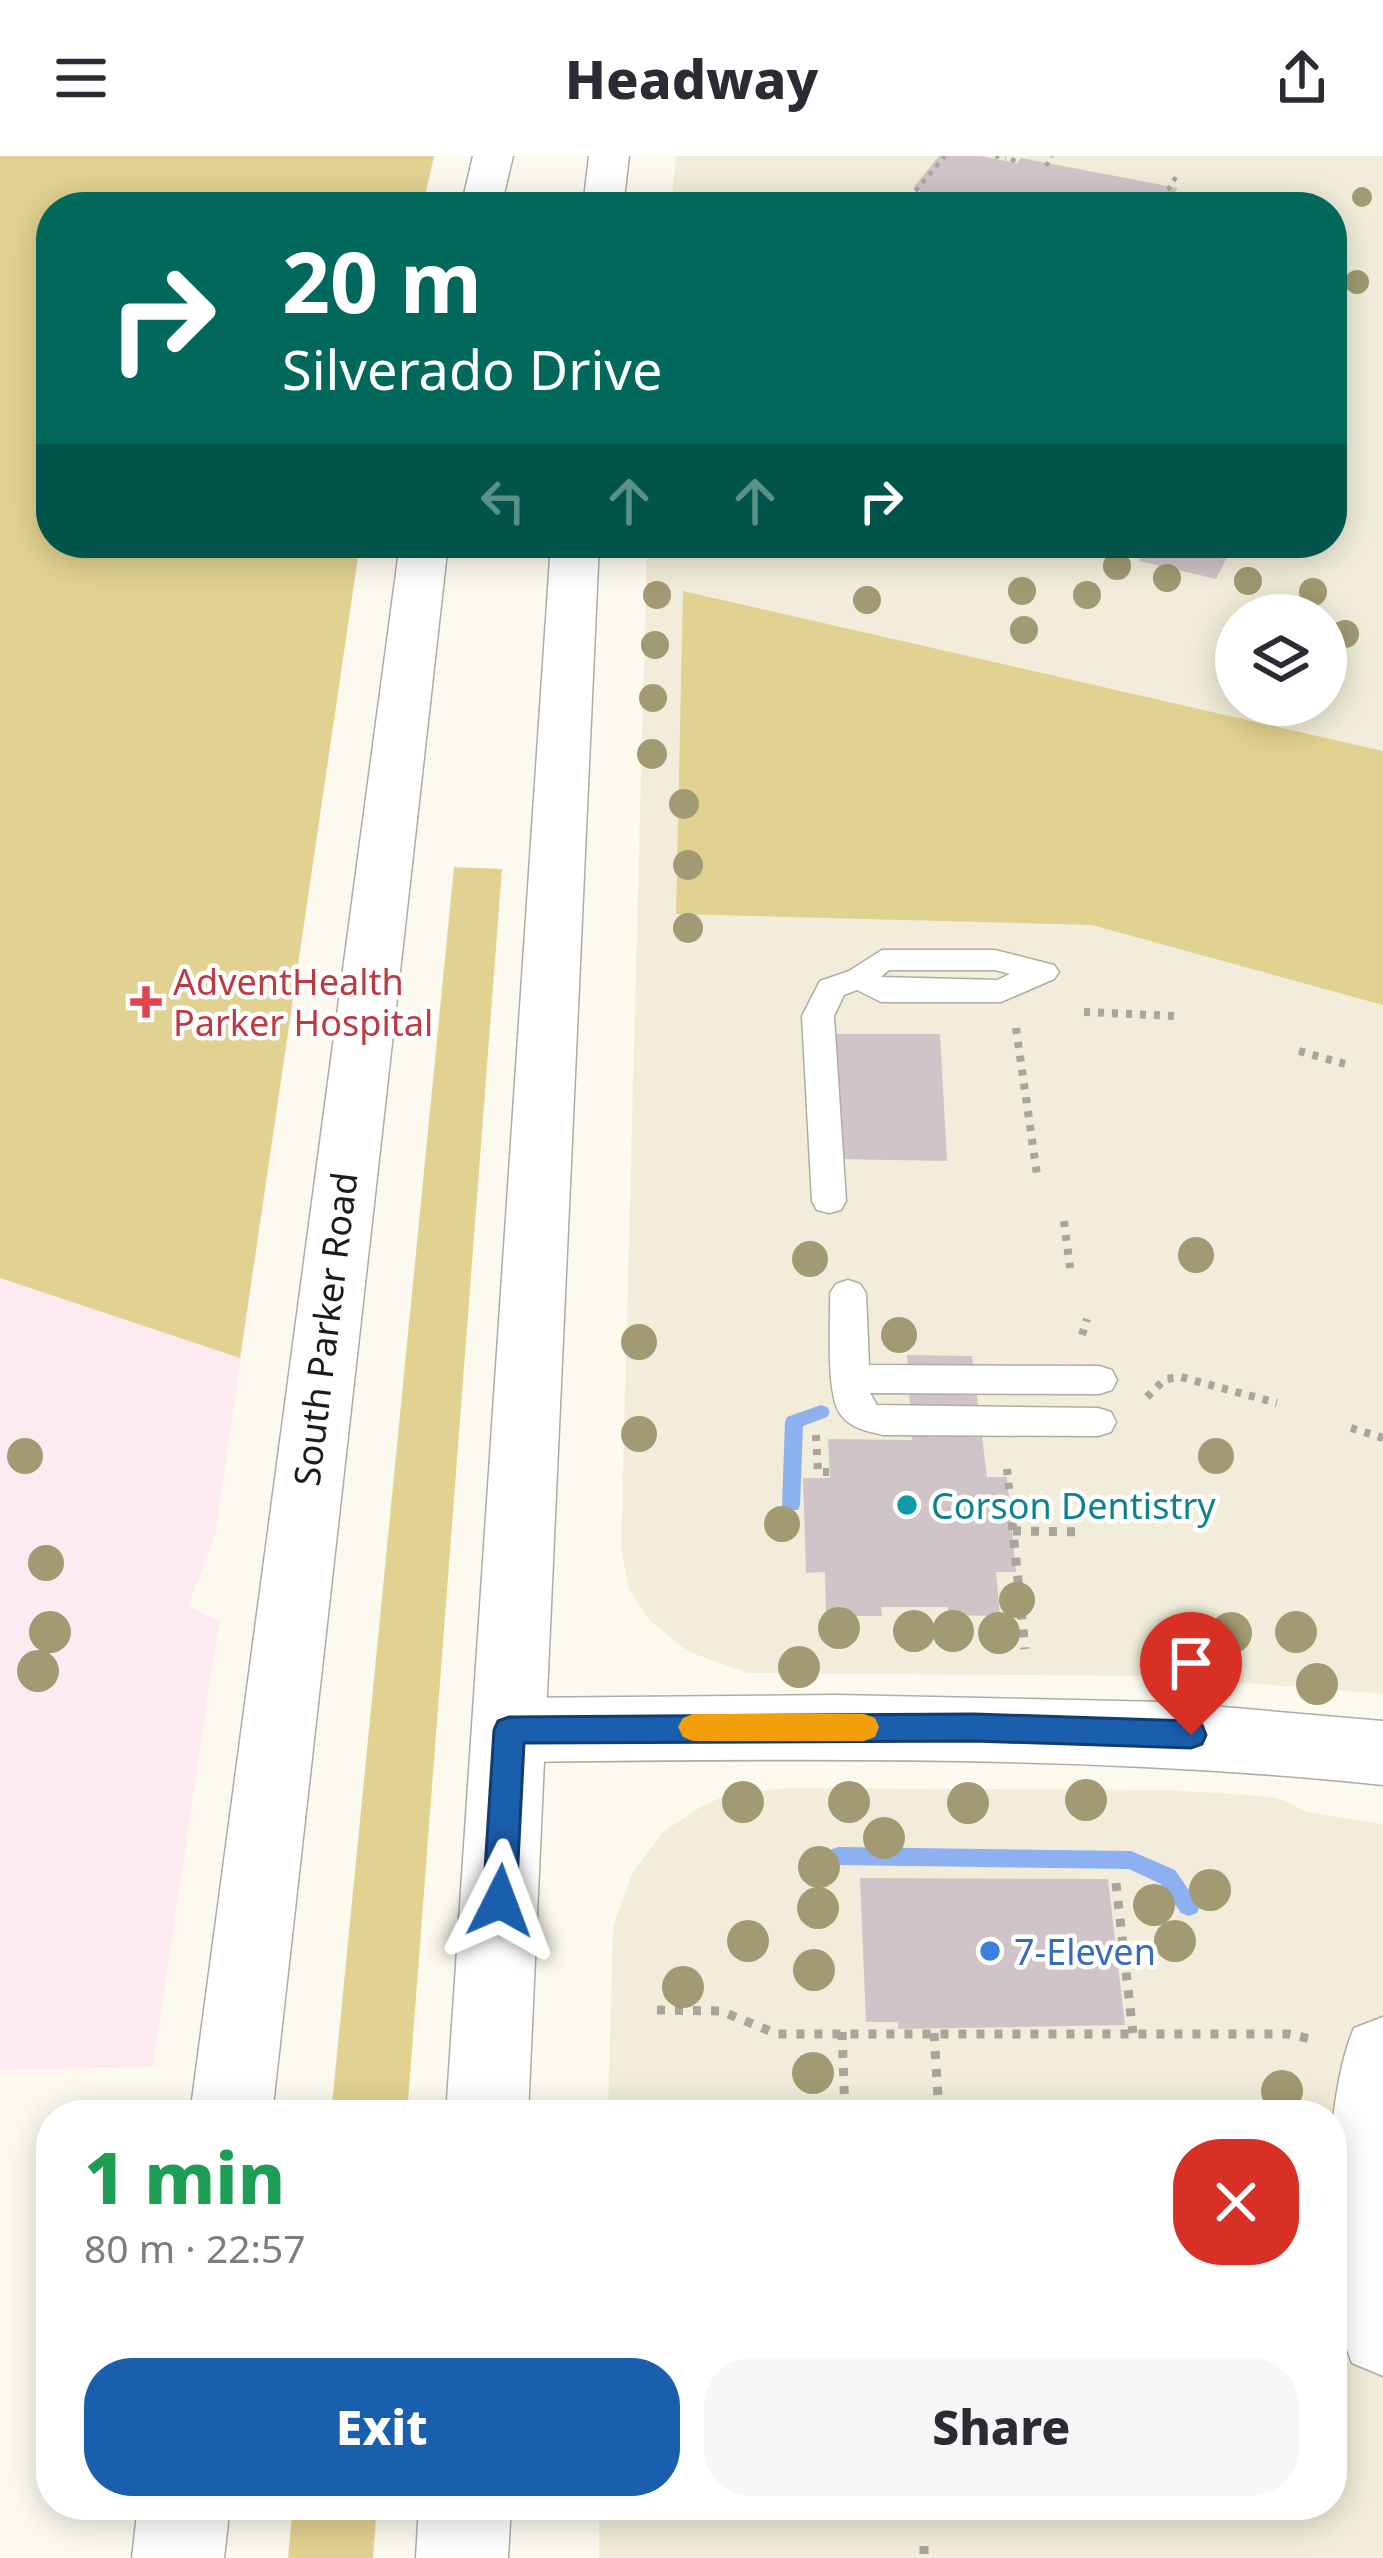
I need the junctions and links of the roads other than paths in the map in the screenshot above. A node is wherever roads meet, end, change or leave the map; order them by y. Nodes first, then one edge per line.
1 (493, 156) edge
2 (609, 156) edge
3 (485, 192) edge
4 (605, 192) edge
5 (422, 558) edge
6 (573, 558) edge
7 (1043, 972) dead end
8 (829, 1201) dead end
9 (848, 1293) dead end
10 (1098, 1400) dead end
11 (509, 1730) junction
12 (1383, 1753) edge
13 (1350, 2047) edge
14 (233, 2100) edge
15 (488, 2100) edge
16 (1383, 2332) edge
17 (182, 2520) edge
18 (464, 2520) edge
19 (178, 2558) edge
20 (462, 2558) edge

1 - 3 main road
2 - 4 main road
5 - 14 main road, South Parker Road
6 - 11 main road
7 - 8 lane
9 - 10 lane
11 - 12 main road
11 - 15 main road
13 - 16 main road
17 - 19 main road
18 - 20 main road

